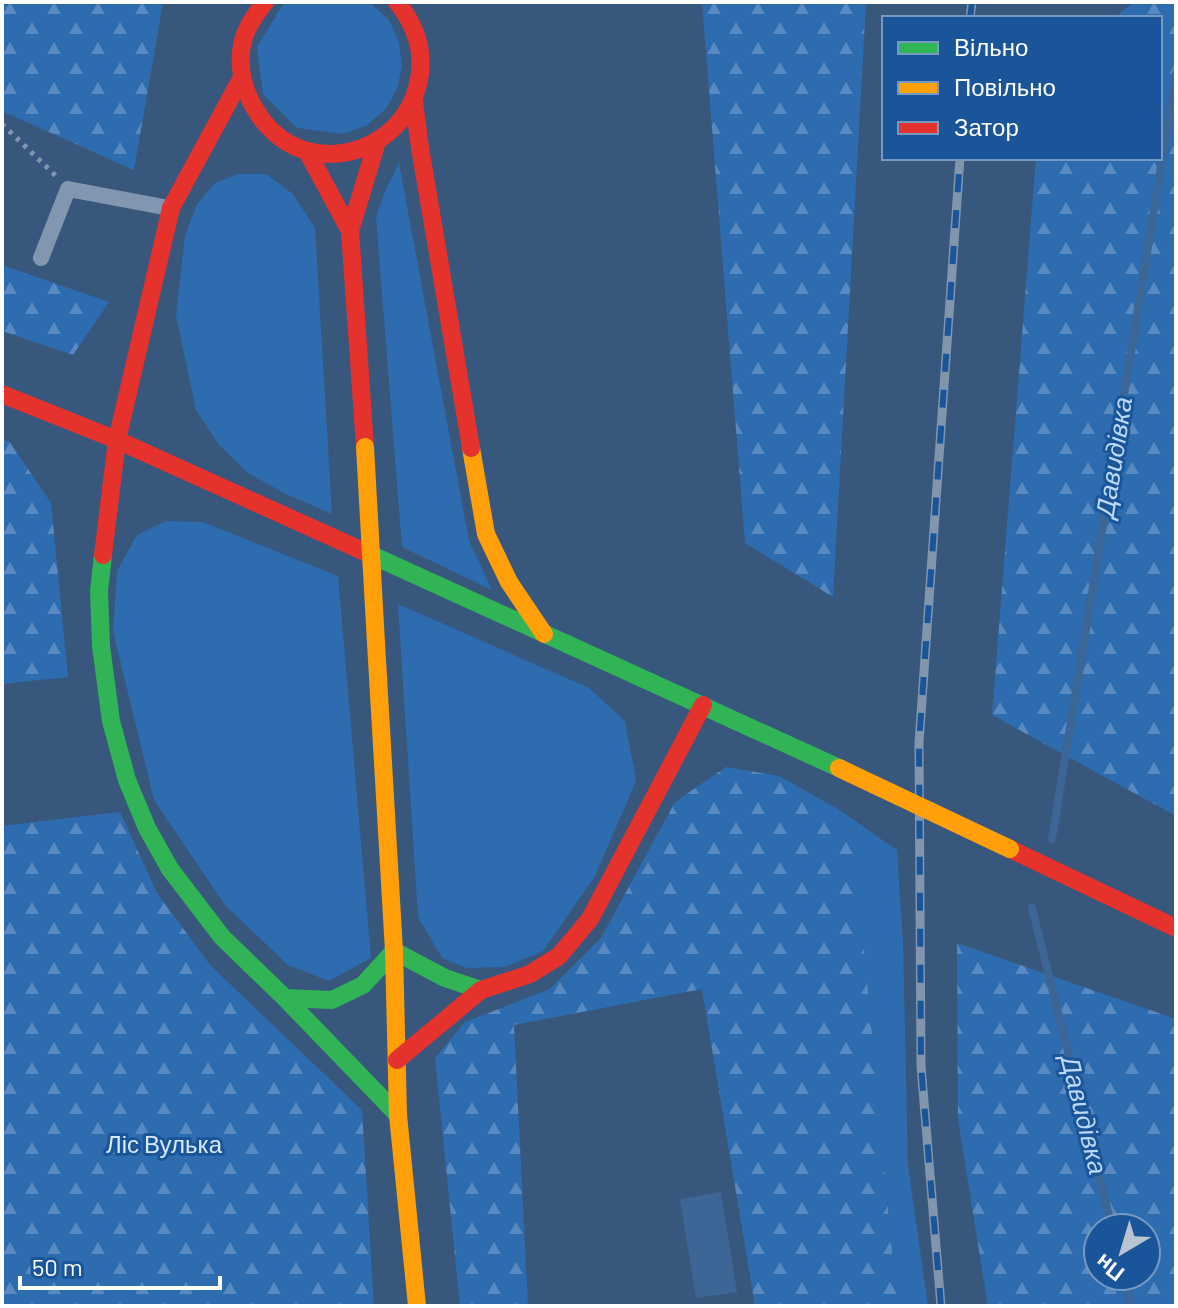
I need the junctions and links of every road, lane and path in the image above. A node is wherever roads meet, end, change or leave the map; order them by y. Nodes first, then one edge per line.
1 (265, 2) edge
2 (397, 2) edge
3 (241, 79) junction
4 (414, 102) junction
5 (2, 124) edge
6 (377, 142) junction
7 (307, 151) junction
8 (68, 189) junction
9 (171, 208) junction
10 (350, 231) junction
11 (41, 258) dead end
12 (2, 394) edge
13 (117, 440) junction
14 (544, 634) junction
15 (703, 705) junction
16 (1176, 928) edge
17 (394, 951) junction
18 (481, 990) junction
19 (285, 998) junction
20 (397, 1060) junction
21 (398, 1115) junction
22 (417, 1306) edge

1 - 3 main road
2 - 4 main road
3 - 7 main road
3 - 9 main road
4 - 6 main road
4 - 14 main road
5 - 8 path
6 - 7 main road
6 - 10 main road
7 - 10 main road
8 - 9 lane
8 - 11 lane
9 - 13 main road
10 - 17 main road, bridge
12 - 13 main road
13 - 14 main road
13 - 19 main road
14 - 15 main road
15 - 16 main road, bridge
15 - 18 main road
17 - 18 main road
17 - 19 main road
17 - 20 main road
18 - 20 main road
19 - 21 main road
20 - 21 main road
21 - 22 main road

